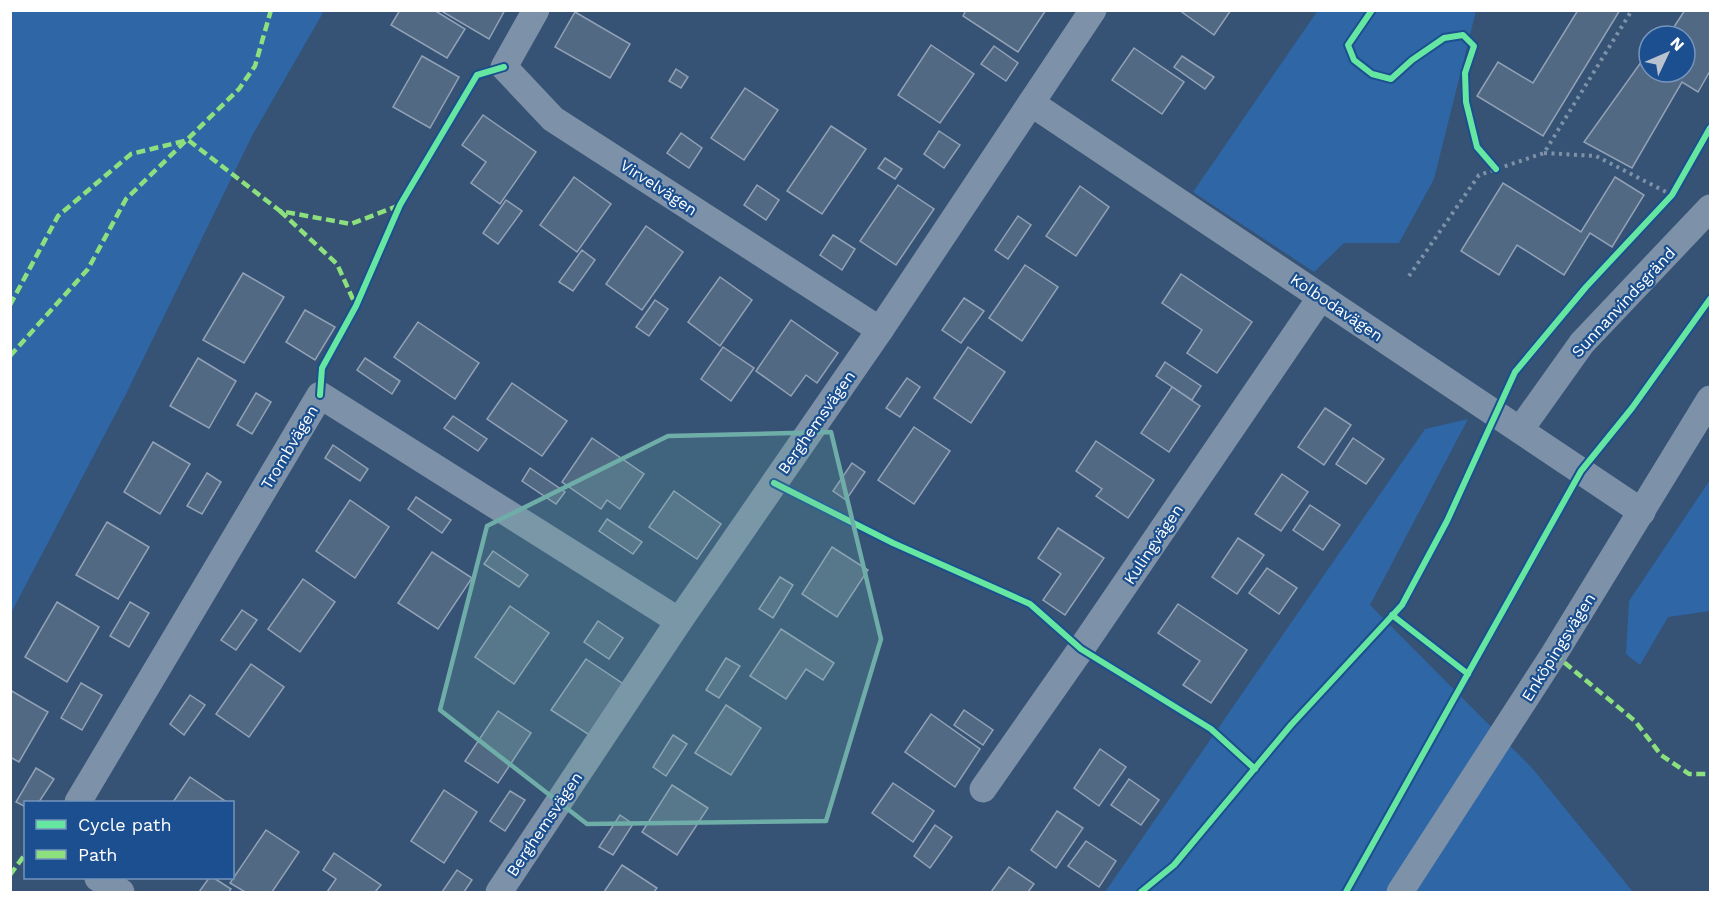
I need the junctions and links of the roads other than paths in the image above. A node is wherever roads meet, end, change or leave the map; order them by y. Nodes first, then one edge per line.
1 (536, 10) edge
2 (1093, 10) edge
3 (1031, 103) junction
4 (1710, 207) edge
5 (1321, 297) junction
6 (880, 330) junction
7 (1710, 399) edge
8 (1520, 430) junction
9 (1642, 512) junction
10 (679, 621) junction
11 (982, 789) dead end
12 (79, 801) edge
13 (100, 879) edge
14 (121, 892) edge
15 (499, 892) edge
16 (1400, 892) edge

1 - 6 street, Virvelvägen
2 - 3 street, Berghemsvägen
3 - 5 street, Kolbodavägen
3 - 6 street, Berghemsvägen
4 - 8 street, Sunnanvindsgränd
5 - 8 street, Kolbodavägen
5 - 11 street, Kulingvägen
6 - 10 street, Berghemsvägen
7 - 9 street, Enköpingsvägen
8 - 9 street, Kolbodavägen
9 - 16 street, Enköpingsvägen
10 - 12 street, Trombvägen
10 - 15 street, Berghemsvägen
13 - 14 street

